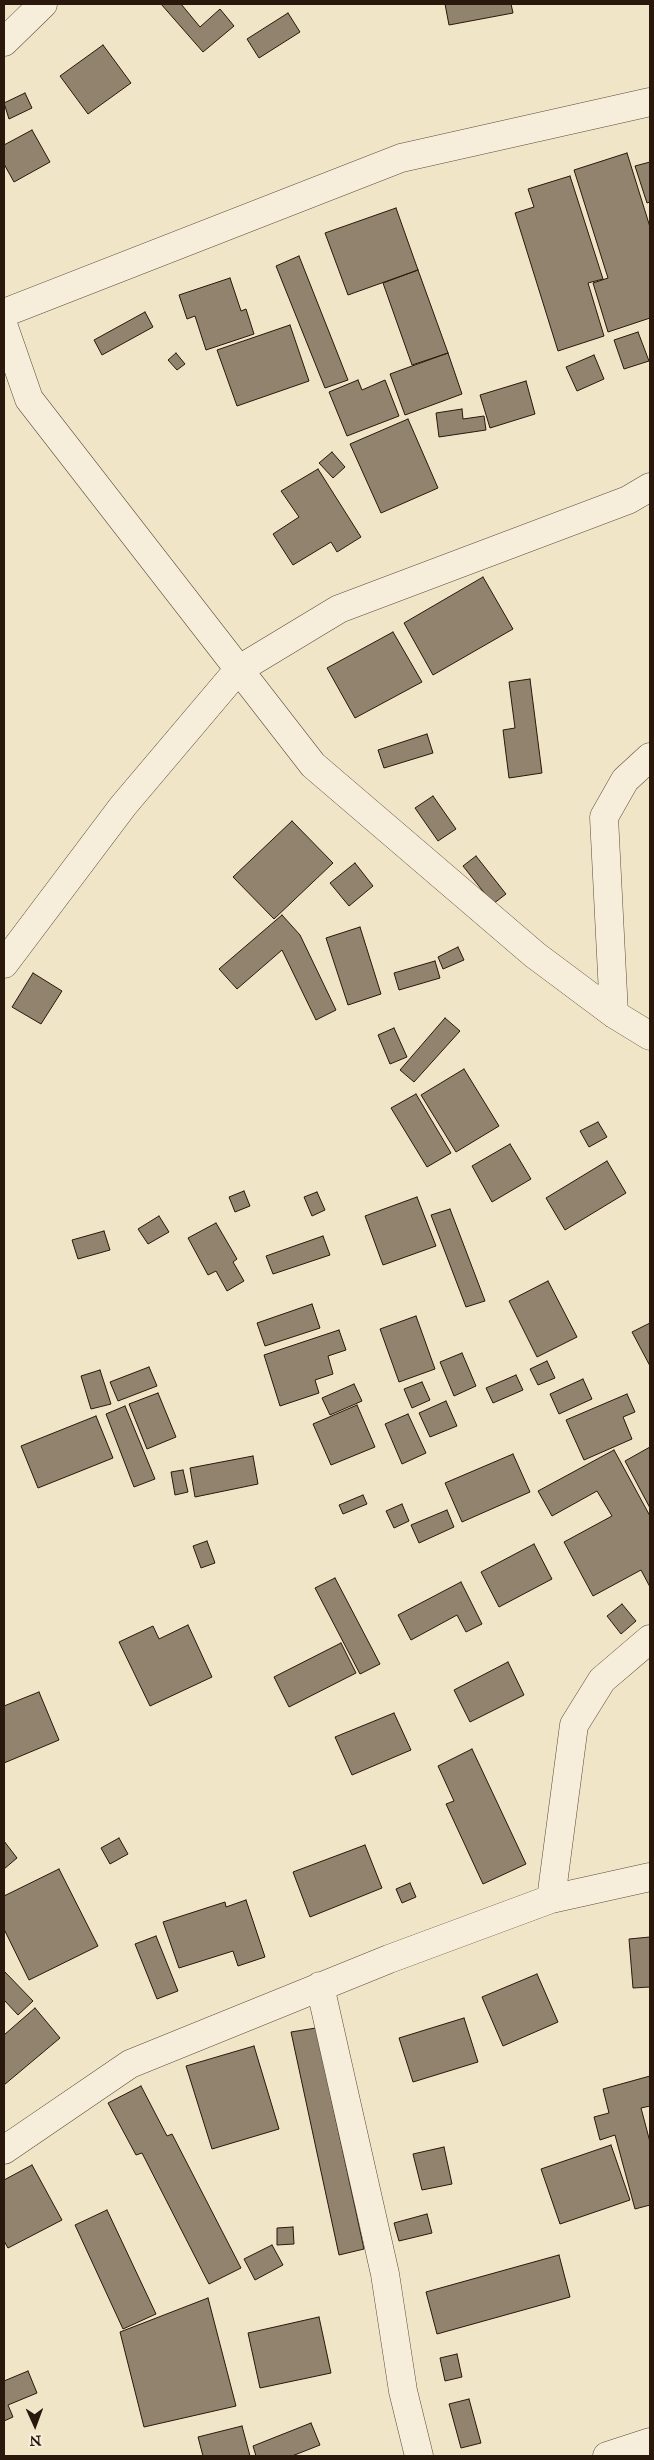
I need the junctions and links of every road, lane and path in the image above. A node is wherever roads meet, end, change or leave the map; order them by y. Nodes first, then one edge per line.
1 (43, 4) edge
2 (4, 42) edge
3 (650, 102) edge
4 (4, 314) edge
5 (4, 327) edge
6 (650, 487) edge
7 (238, 670) junction
8 (650, 757) edge
9 (4, 964) edge
10 (614, 1014) junction
11 (650, 1036) edge
12 (650, 1639) edge
13 (650, 1877) edge
14 (551, 1899) junction
15 (320, 1986) junction
16 (4, 2150) edge
17 (650, 2442) edge
18 (419, 2456) edge
19 (607, 2456) edge

1 - 2 street
3 - 4 street
5 - 7 street
6 - 7 street
7 - 9 street
7 - 10 street
8 - 10 street
10 - 11 street
12 - 14 street
13 - 14 street
14 - 15 street
15 - 16 street
15 - 18 street
17 - 19 street

